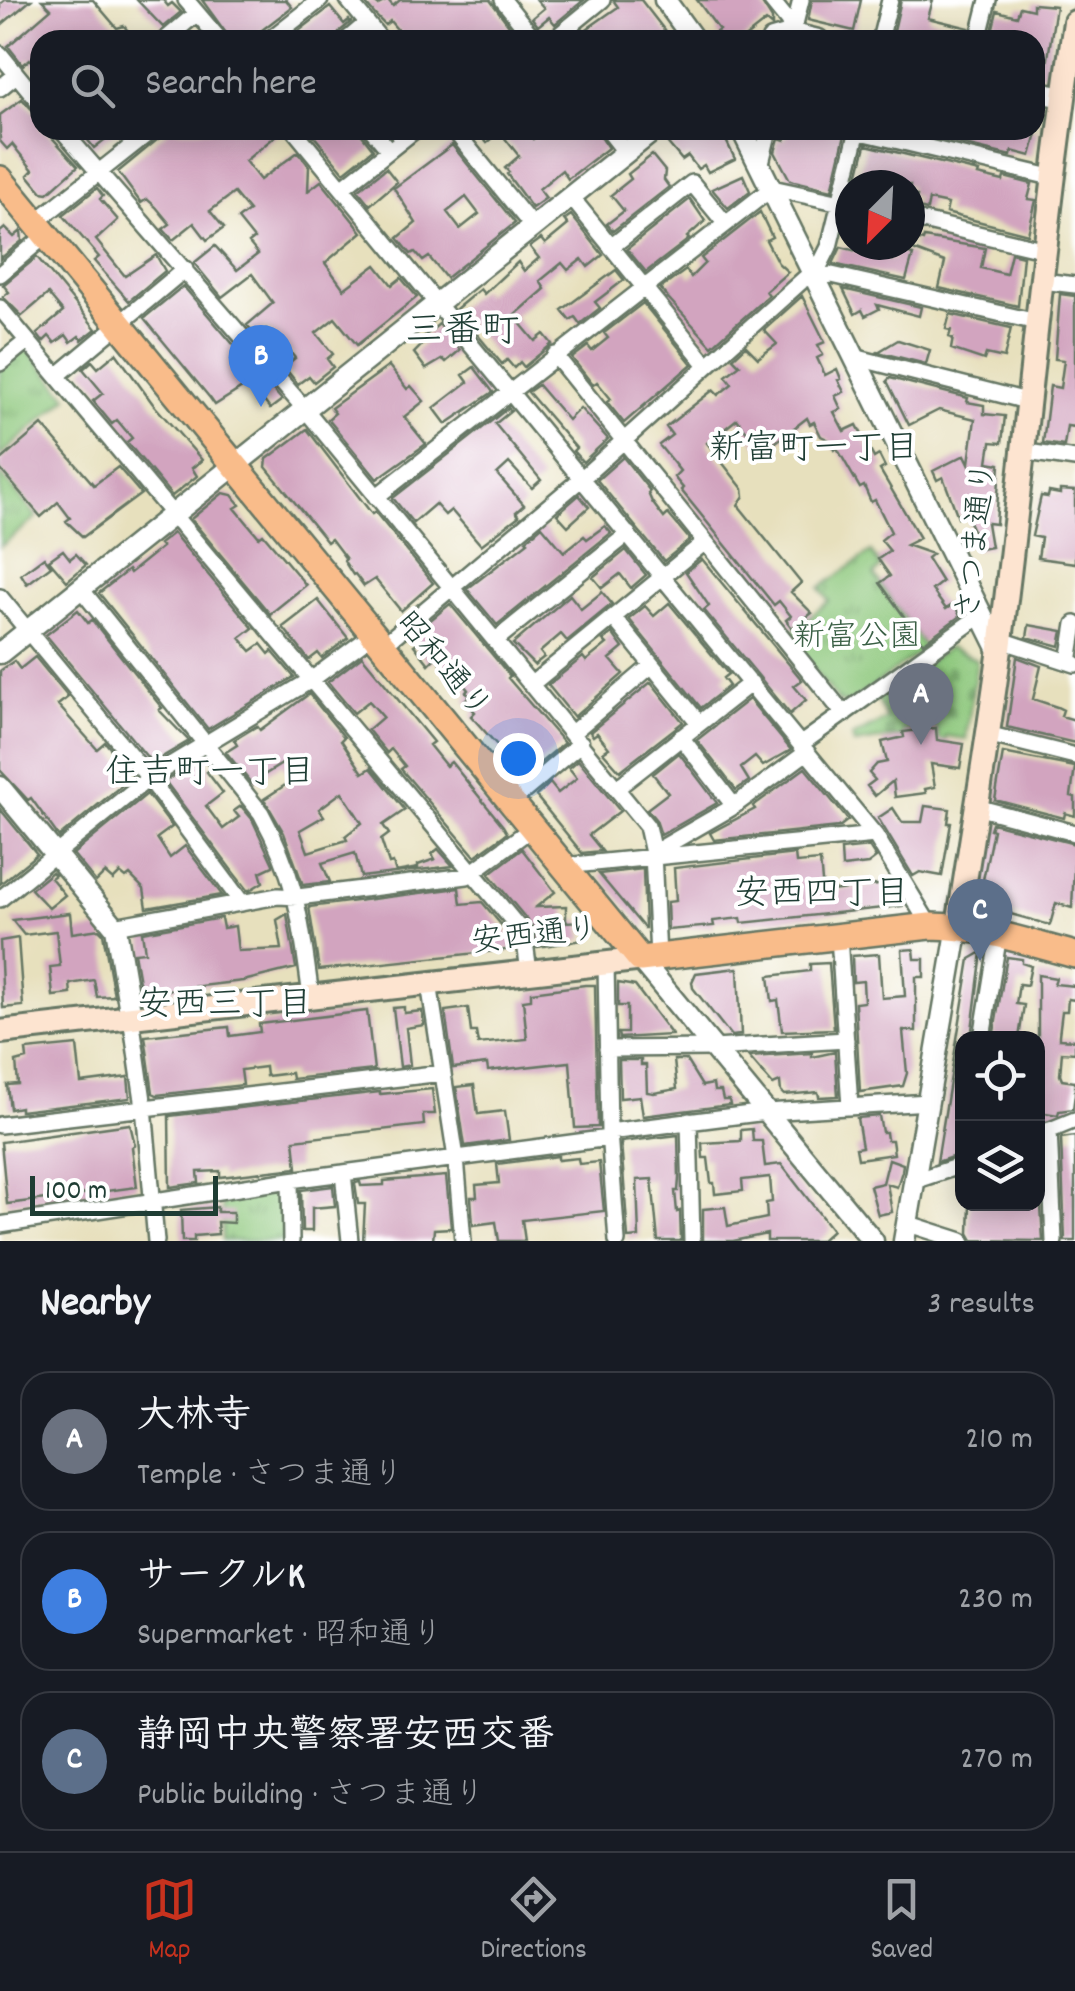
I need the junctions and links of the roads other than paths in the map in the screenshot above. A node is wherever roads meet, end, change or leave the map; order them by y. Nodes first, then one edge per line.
1 (320, 0) edge
2 (348, 0) edge
3 (503, 0) edge
4 (602, 0) edge
5 (666, 0) edge
6 (771, 0) edge
7 (801, 0) edge
8 (890, 0) edge
9 (988, 0) edge
10 (192, 6) edge
11 (1075, 22) edge
12 (367, 23) junction
13 (173, 30) edge
14 (212, 30) edge
15 (282, 30) edge
16 (359, 30) edge
17 (373, 30) edge
18 (527, 30) edge
19 (565, 30) edge
20 (687, 30) edge
21 (790, 30) edge
22 (794, 30) edge
23 (882, 30) edge
24 (980, 30) edge
25 (0, 54) edge
26 (16, 75) junction
27 (0, 88) edge
28 (30, 91) edge
29 (1069, 98) edge
30 (70, 140) edge
31 (139, 140) edge
32 (302, 140) edge
33 (380, 140) edge
34 (402, 140) edge
35 (462, 140) edge
36 (616, 140) edge
37 (641, 140) edge
38 (747, 140) edge
39 (767, 140) edge
40 (856, 140) edge
41 (896, 140) edge
42 (389, 150) junction
43 (626, 152) junction
44 (760, 167) junction
45 (851, 170) edge
46 (97, 172) junction
47 (1055, 178) junction
48 (0, 179) edge
49 (342, 188) junction
50 (772, 188) junction
51 (571, 196) junction
52 (835, 201) edge
53 (925, 222) edge
54 (725, 224) junction
55 (534, 226) junction
56 (41, 228) junction
57 (835, 231) edge
58 (612, 247) junction
59 (1046, 250) junction
60 (185, 269) junction
61 (0, 274) edge
62 (814, 277) junction
63 (1042, 281) junction
64 (1075, 285) edge
65 (644, 287) junction
66 (437, 304) junction
67 (0, 308) edge
68 (1037, 322) junction
69 (119, 324) junction
70 (28, 340) junction
71 (554, 355) junction
72 (854, 357) junction
73 (0, 363) edge
74 (708, 365) junction
75 (57, 376) junction
76 (508, 391) junction
77 (1027, 401) junction
78 (305, 408) junction
79 (623, 441) junction
80 (1020, 452) junction
81 (1075, 459) edge
82 (233, 465) junction
83 (581, 479) junction
84 (376, 497) junction
85 (174, 514) junction
86 (628, 534) junction
87 (705, 542) junction
88 (663, 576) junction
89 (452, 588) junction
90 (80, 589) junction
91 (0, 597) edge
92 (981, 615) junction
93 (613, 617) junction
94 (1075, 624) edge
95 (28, 631) junction
96 (377, 640) junction
97 (496, 640) junction
98 (1000, 646) junction
99 (0, 653) edge
100 (1072, 663) edge
101 (652, 665) junction
102 (312, 680) junction
103 (532, 683) junction
104 (751, 683) junction
105 (844, 714) junction
106 (699, 723) junction
107 (988, 734) junction
108 (681, 736) junction
109 (577, 738) junction
110 (206, 744) junction
111 (804, 748) junction
112 (1075, 756) edge
113 (149, 778) junction
114 (0, 787) edge
115 (617, 788) junction
116 (511, 802) junction
117 (734, 806) junction
118 (976, 807) junction
119 (532, 828) junction
120 (1075, 833) edge
121 (875, 835) junction
122 (56, 856) junction
123 (653, 856) junction
124 (564, 866) junction
125 (474, 874) junction
126 (298, 897) junction
127 (0, 900) edge
128 (242, 903) junction
129 (114, 926) junction
130 (930, 926) junction
131 (958, 926) junction
132 (1000, 934) junction
133 (839, 936) junction
134 (1075, 955) edge
135 (649, 958) junction
136 (606, 963) junction
137 (529, 972) junction
138 (430, 983) junction
139 (311, 997) junction
140 (130, 1018) junction
141 (983, 1031) edge
142 (0, 1032) edge
143 (846, 1040) junction
144 (714, 1048) junction
145 (607, 1050) junction
146 (442, 1074) junction
147 (930, 1102) junction
148 (144, 1107) junction
149 (850, 1107) junction
150 (766, 1112) junction
151 (1075, 1120) edge
152 (689, 1122) junction
153 (0, 1126) edge
154 (1045, 1132) edge
155 (609, 1135) junction
156 (1045, 1143) edge
157 (456, 1158) junction
158 (955, 1164) edge
159 (343, 1173) junction
160 (290, 1180) junction
161 (917, 1180) junction
162 (154, 1200) junction
163 (0, 1224) edge
164 (907, 1232) edge
165 (156, 1241) edge
166 (291, 1241) edge
167 (350, 1241) edge
168 (463, 1241) edge
169 (617, 1241) edge
170 (692, 1241) edge
171 (873, 1241) edge
172 (962, 1241) edge
173 (1054, 1241) edge

1 - 15 street
2 - 12 street
3 - 18 street
4 - 19 street
5 - 20 street
6 - 21 street
7 - 22 street
8 - 23 street
9 - 24 street
10 - 13 street
10 - 14 street
11 - 29 main road, さつま通り
12 - 16 street
12 - 17 street
25 - 26 street
26 - 27 street
26 - 28 street
29 - 47 main road, さつま通り
30 - 46 street
31 - 46 street
32 - 49 street
33 - 42 street
34 - 42 street
35 - 55 street
36 - 43 street
37 - 43 street
38 - 44 street
39 - 44 street
40 - 45 street
41 - 47 street
42 - 49 street
43 - 51 street
44 - 50 street
46 - 56 street
46 - 60 street
47 - 59 main road, さつま通り
48 - 56 highway, 昭和通り
49 - 66 street
50 - 52 street
50 - 54 street
50 - 62 street
51 - 55 street
51 - 58 street
53 - 59 street
54 - 58 street
54 - 65 street
55 - 66 street
56 - 61 street
56 - 69 highway, 昭和通り
57 - 62 street
58 - 65 street
59 - 63 main road, さつま通り
60 - 69 street
60 - 78 street
62 - 68 street
62 - 72 street
62 - 74 street
63 - 64 street
63 - 68 main road, さつま通り
65 - 71 street
65 - 74 street
66 - 76 street
66 - 78 street
67 - 70 street
68 - 77 main road, さつま通り
69 - 75 street
69 - 82 highway, 昭和通り
70 - 73 street
70 - 75 street
71 - 76 street
71 - 79 street
72 - 77 street
72 - 92 street
74 - 79 street
75 - 85 street
76 - 83 street
76 - 84 street
77 - 80 main road, さつま通り
78 - 82 street
78 - 84 street
79 - 83 street
79 - 87 street
80 - 81 street
80 - 98 main road, さつま通り
82 - 85 street
82 - 96 highway, 昭和通り
83 - 86 street
83 - 89 street
84 - 89 street
85 - 90 street
85 - 102 street
86 - 88 street
86 - 97 street
87 - 88 street
87 - 105 street
88 - 93 street
88 - 104 street
89 - 96 street
89 - 97 street
90 - 95 street
90 - 110 street
91 - 95 street
92 - 98 street
92 - 105 street
93 - 101 street
93 - 103 street
94 - 100 street
95 - 99 street
95 - 113 street
96 - 102 street
96 - 116 highway, 昭和通り
97 - 103 street
98 - 100 street
98 - 107 main road, さつま通り
101 - 106 street
101 - 109 street
102 - 110 street
102 - 125 street
103 - 109 street
104 - 106 street
104 - 111 street
105 - 111 street
106 - 108 street
107 - 112 street
107 - 118 main road, さつま通り
108 - 115 street
108 - 117 street
109 - 115 street
109 - 116 street
110 - 113 street
110 - 126 street
111 - 117 street
111 - 121 street
113 - 122 street
113 - 128 street
114 - 122 street
115 - 123 street
116 - 119 highway, 昭和通り
117 - 123 street
118 - 120 street
118 - 131 main road, さつま通り
119 - 124 highway, 昭和通り
119 - 125 street
121 - 123 street
121 - 130 street
122 - 127 street
122 - 129 street
123 - 124 street
123 - 135 street
124 - 135 highway, 昭和通り
125 - 126 street
125 - 137 street
126 - 128 street
126 - 139 street
128 - 129 street
129 - 140 street
130 - 131 main road, 安西通り
130 - 133 main road, 安西通り
131 - 132 highway
131 - 147 street, さつま通り
132 - 134 highway
132 - 141 street
133 - 135 main road, 安西通り
133 - 143 street
135 - 136 main road, 安西通り
135 - 144 street, 昭和通り
136 - 137 main road, 安西通り
136 - 145 street
137 - 138 main road, 安西通り
138 - 139 main road, 安西通り
138 - 146 street
139 - 140 main road, 安西通り
140 - 142 main road, 安西通り
140 - 148 street
143 - 144 street
143 - 149 street
144 - 145 street
144 - 150 street, 昭和通り
145 - 155 street
146 - 148 street
146 - 157 street
147 - 149 street
147 - 161 street, さつま通り
148 - 153 street
148 - 162 street
149 - 150 street
150 - 152 street
150 - 171 street, 昭和通り
151 - 154 street
152 - 155 street
152 - 170 street
155 - 157 street
155 - 169 street
156 - 173 street
157 - 159 street
157 - 168 street
158 - 161 street
159 - 160 street
159 - 167 street
160 - 162 street
160 - 166 street
161 - 164 street, さつま通り
162 - 163 street
162 - 165 street
164 - 172 street

